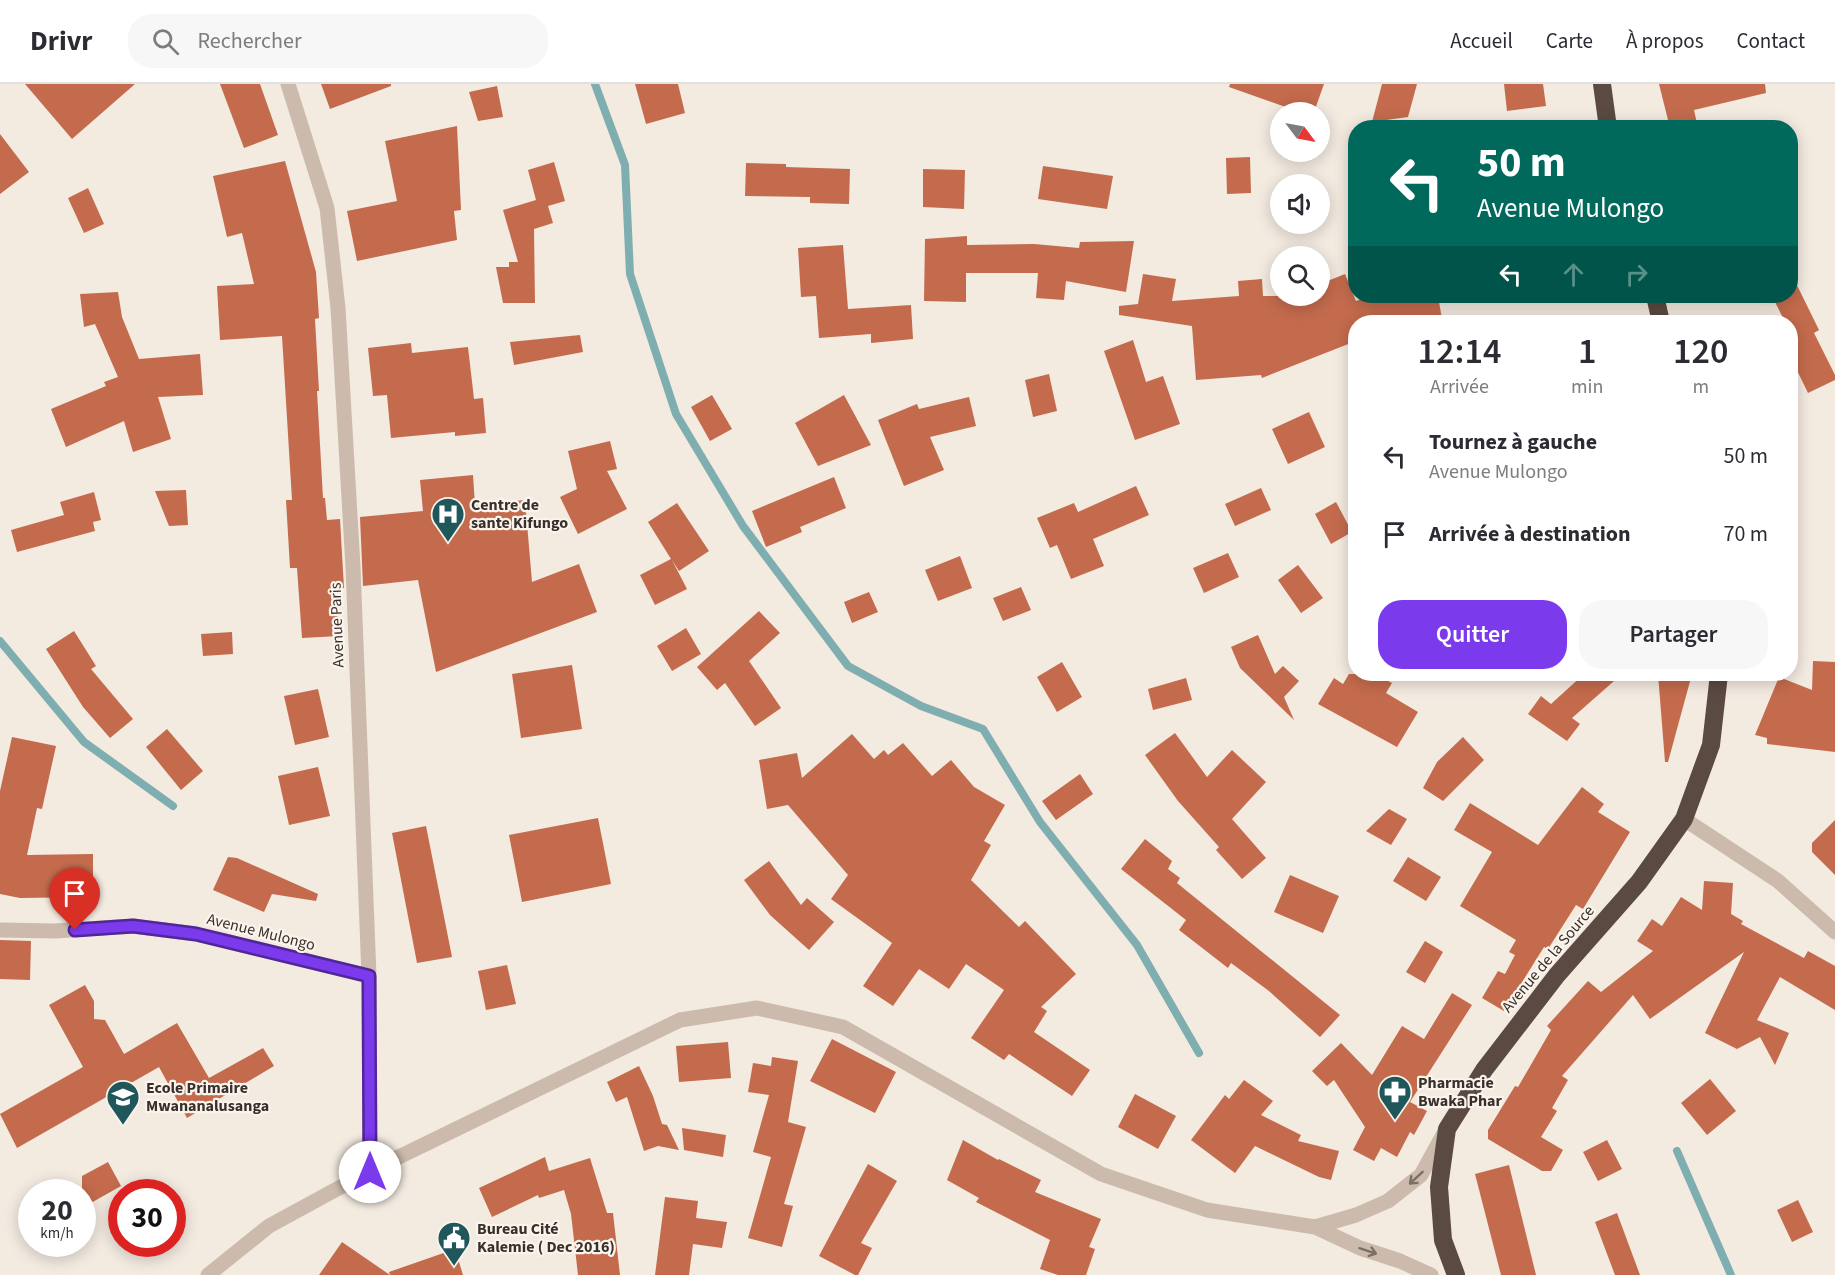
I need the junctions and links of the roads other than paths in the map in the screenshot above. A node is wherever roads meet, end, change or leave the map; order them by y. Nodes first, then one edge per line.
1 (288, 84) edge
2 (1602, 84) edge
3 (1607, 120) edge
4 (1718, 681) edge
5 (1684, 819) junction
6 (0, 930) edge
7 (1835, 932) edge
8 (369, 976) junction
9 (1447, 1129) junction
10 (370, 1172) junction
11 (1315, 1227) junction
12 (208, 1275) edge
13 (1431, 1275) edge
14 (1456, 1275) edge

1 - 8 street, Avenue Paris
2 - 3 highway
4 - 5 highway, Avenue de la Source
5 - 7 street
5 - 9 highway, Avenue de la Source
6 - 8 street, Avenue Mulongo
8 - 10 street, Avenue Paris
9 -> 11 street
9 - 14 highway, Avenue de la Source
10 - 11 street
10 - 12 street
11 -> 13 street

